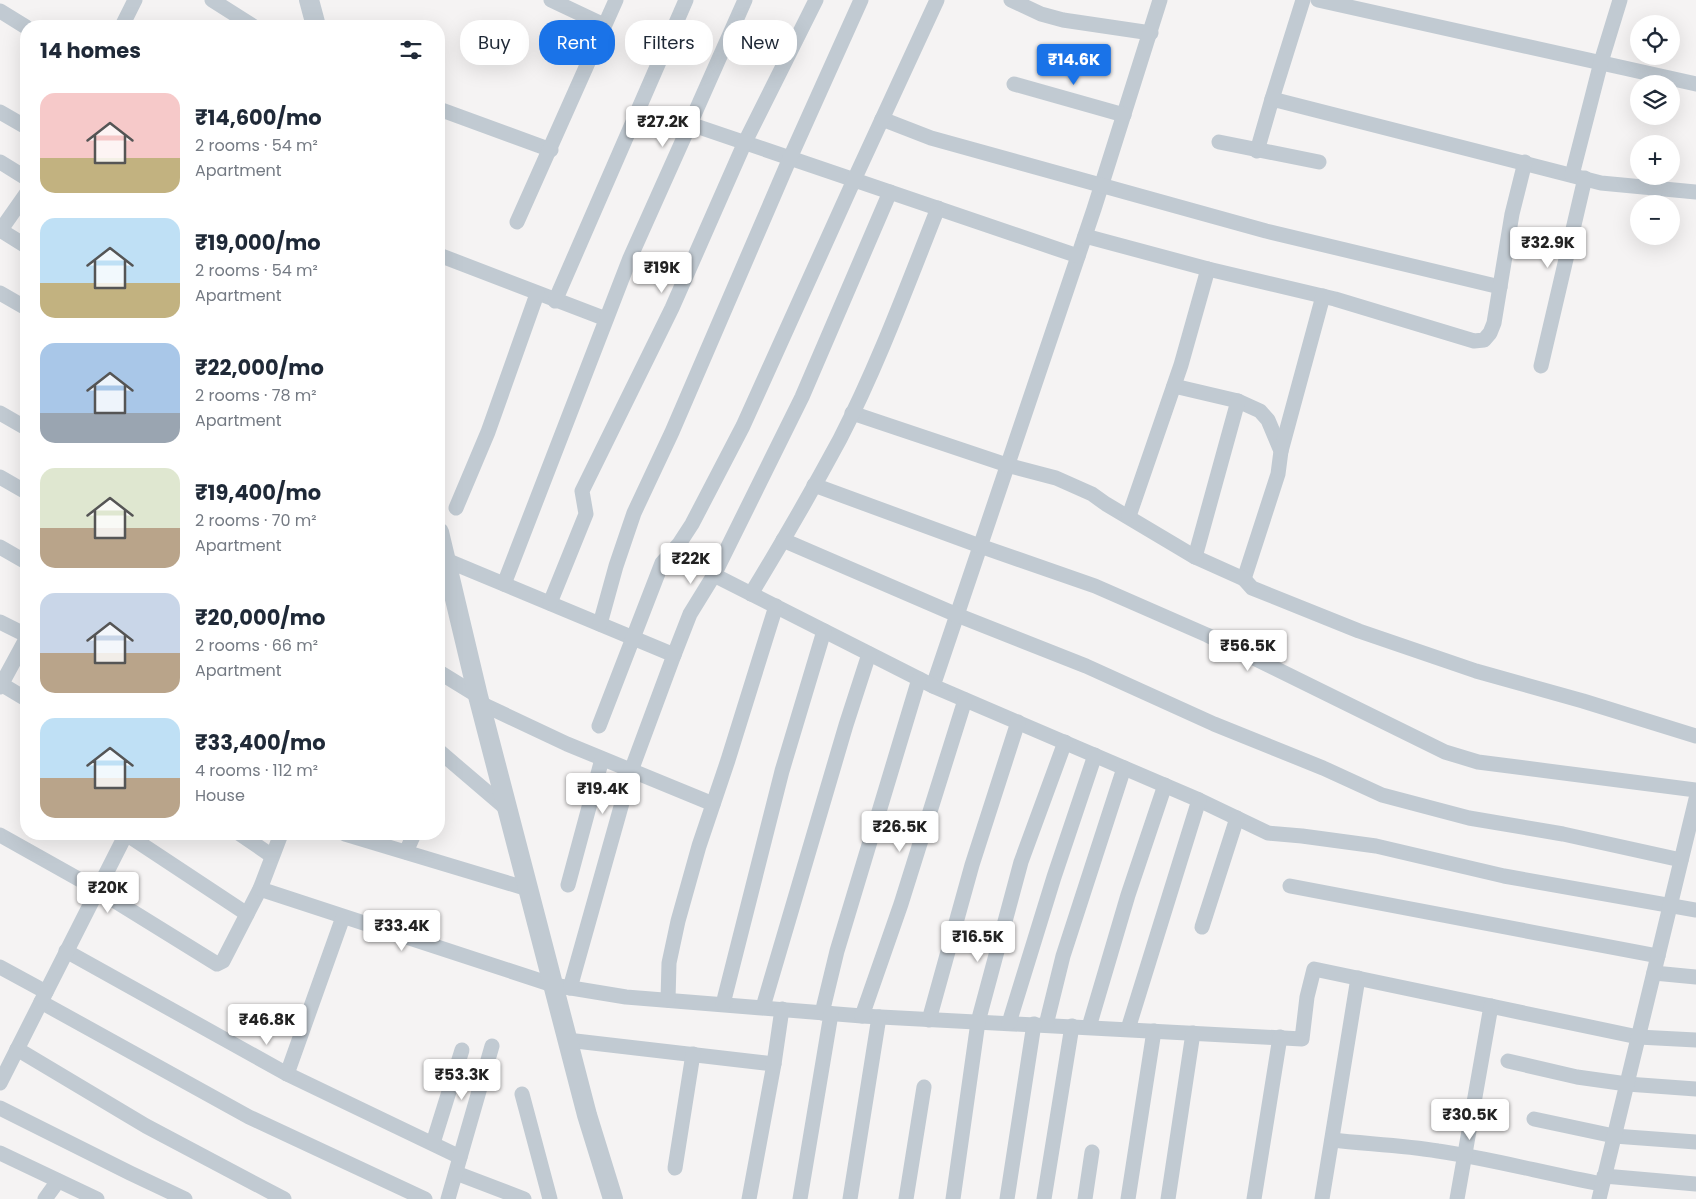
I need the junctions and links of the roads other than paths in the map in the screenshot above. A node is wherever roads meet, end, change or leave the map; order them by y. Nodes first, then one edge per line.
1 (135, 0) edge
2 (212, 0) edge
3 (309, 0) edge
4 (616, 0) edge
5 (686, 0) edge
6 (745, 0) edge
7 (816, 0) edge
8 (861, 0) edge
9 (938, 0) edge
10 (1011, 0) edge
11 (1160, 0) edge
12 (1303, 0) edge
13 (1318, 0) edge
14 (1620, 0) edge
15 (555, 1) edge
16 (0, 12) edge
17 (125, 20) edge
18 (244, 20) edge
19 (314, 20) edge
20 (594, 20) edge
21 (606, 20) edge
22 (20, 24) edge
23 (1151, 33) junction
24 (1601, 62) junction
25 (587, 65) edge
26 (1014, 84) dead end
27 (1696, 84) edge
28 (1272, 99) junction
29 (445, 111) edge
30 (0, 112) edge
31 (1124, 115) junction
32 (882, 119) junction
33 (20, 124) edge
34 (690, 124) junction
35 (745, 142) junction
36 (1219, 142) dead end
37 (551, 150) junction
38 (1257, 151) junction
39 (790, 158) junction
40 (0, 162) edge
41 (1319, 162) dead end
42 (1525, 162) junction
43 (20, 174) edge
44 (1579, 177) junction
45 (854, 180) junction
46 (1101, 186) junction
47 (890, 192) junction
48 (1696, 192) edge
49 (20, 203) edge
50 (938, 208) junction
51 (517, 222) dead end
52 (0, 231) edge
53 (1085, 236) junction
54 (20, 243) edge
55 (1078, 256) junction
56 (445, 257) edge
57 (1208, 269) junction
58 (1500, 287) junction
59 (0, 293) edge
60 (537, 294) junction
61 (1323, 296) junction
62 (556, 301) junction
63 (20, 305) edge
64 (606, 319) junction
65 (1541, 366) dead end
66 (1174, 386) junction
67 (1238, 401) junction
68 (0, 413) edge
69 (852, 413) junction
70 (20, 425) edge
71 (1281, 451) junction
72 (1008, 465) junction
73 (0, 477) edge
74 (814, 485) junction
75 (20, 489) edge
76 (456, 508) dead end
77 (1129, 516) junction
78 (783, 540) junction
79 (980, 546) junction
80 (0, 547) edge
81 (445, 547) edge
82 (1195, 557) junction
83 (20, 559) edge
84 (445, 560) edge
85 (714, 575) junction
86 (1244, 579) junction
87 (504, 584) junction
88 (751, 594) junction
89 (550, 603) junction
90 (776, 606) junction
91 (957, 615) junction
92 (0, 622) edge
93 (600, 624) junction
94 (824, 631) junction
95 (20, 632) edge
96 (634, 637) junction
97 (20, 650) edge
98 (869, 654) junction
99 (674, 655) junction
100 (445, 676) edge
101 (919, 679) junction
102 (1, 686) edge
103 (933, 686) junction
104 (20, 696) edge
105 (479, 700) junction
106 (965, 700) junction
107 (1018, 722) junction
108 (599, 726) dead end
109 (1696, 736) edge
110 (1065, 742) junction
111 (445, 755) edge
112 (1095, 755) junction
113 (602, 758) junction
114 (1124, 768) junction
115 (631, 771) junction
116 (1165, 785) junction
117 (1696, 790) edge
118 (1696, 799) edge
119 (1199, 800) junction
120 (713, 804) junction
121 (508, 810) junction
122 (1238, 818) junction
123 (0, 835) edge
124 (123, 840) edge
125 (135, 840) edge
126 (249, 840) edge
127 (279, 840) edge
128 (365, 840) edge
129 (411, 840) edge
130 (406, 852) junction
131 (272, 856) junction
132 (1681, 860) junction
133 (568, 885) dead end
134 (1290, 886) dead end
135 (260, 889) junction
136 (528, 889) junction
137 (97, 890) junction
138 (1670, 905) junction
139 (1696, 910) edge
140 (248, 914) junction
141 (343, 916) junction
142 (1202, 927) dead end
143 (66, 951) junction
144 (1658, 956) junction
145 (0, 967) edge
146 (1654, 973) junction
147 (1696, 977) edge
148 (1358, 978) junction
149 (562, 986) junction
150 (43, 997) junction
151 (668, 1000) junction
152 (723, 1004) junction
153 (1491, 1006) junction
154 (763, 1007) junction
155 (782, 1009) junction
156 (827, 1013) junction
157 (862, 1016) junction
158 (879, 1017) junction
159 (928, 1020) junction
160 (978, 1022) junction
161 (1009, 1023) junction
162 (1040, 1025) junction
163 (1072, 1026) junction
164 (1089, 1027) junction
165 (1128, 1029) junction
166 (1154, 1031) junction
167 (1193, 1033) junction
168 (1638, 1037) junction
169 (1280, 1038) junction
170 (567, 1040) junction
171 (1696, 1040) edge
172 (492, 1046) dead end
173 (17, 1049) junction
174 (462, 1050) dead end
175 (693, 1054) junction
176 (1508, 1061) dead end
177 (774, 1064) junction
178 (287, 1074) junction
179 (0, 1083) edge
180 (1627, 1084) junction
181 (924, 1086) dead end
182 (1696, 1089) edge
183 (522, 1094) dead end
184 (0, 1108) edge
185 (1534, 1119) dead end
186 (1614, 1136) junction
187 (1332, 1140) junction
188 (1696, 1142) edge
189 (432, 1143) junction
190 (0, 1152) edge
191 (1092, 1152) dead end
192 (1465, 1155) junction
193 (460, 1156) junction
194 (675, 1168) dead end
195 (456, 1173) junction
196 (58, 1180) junction
197 (1696, 1184) edge
198 (1602, 1186) edge
199 (45, 1199) edge
200 (97, 1199) edge
201 (185, 1199) edge
202 (284, 1199) edge
203 (425, 1199) edge
204 (448, 1199) edge
205 (524, 1199) edge
206 (550, 1199) edge
207 (614, 1199) edge
208 (749, 1199) edge
209 (800, 1199) edge
210 (850, 1199) edge
211 (906, 1199) edge
212 (953, 1199) edge
213 (1007, 1199) edge
214 (1044, 1199) edge
215 (1085, 1199) edge
216 (1128, 1199) edge
217 (1168, 1199) edge
218 (1254, 1199) edge
219 (1322, 1199) edge
220 (1457, 1199) edge

1 - 17 street
2 - 18 street
3 - 19 street
4 - 21 street
5 - 62 street
6 - 34 street
7 - 35 street
8 - 39 street
9 - 32 street
10 - 23 street
11 - 23 street
12 - 28 street
13 - 24 street
14 - 24 street
15 - 20 street
16 - 22 street
23 - 31 street
24 - 27 street
24 - 44 street
25 - 37 street
26 - 31 street
28 - 38 street
28 - 42 street
29 - 37 street
30 - 33 street
31 - 46 street
32 - 45 street
32 - 46 street
34 - 35 street
34 - 64 street
35 - 39 street
35 - 89 street
36 - 38 street
37 - 51 street
38 - 41 street
39 - 45 street
39 - 93 street
40 - 43 street
42 - 44 street
42 - 58 street
44 - 48 street
44 - 65 street
45 - 47 street
45 - 96 street
46 - 53 street
46 - 58 street
47 - 50 street
47 - 85 street
49 - 52 street
50 - 55 street
50 - 69 street
52 - 54 street
53 - 55 street
53 - 57 street
55 - 72 street
56 - 60 street
57 - 61 street
57 - 66 street
58 - 61 street
59 - 63 street
60 - 62 street
60 - 76 street
61 - 71 street
62 - 64 street
64 - 87 street
66 - 67 street
66 - 77 street
67 - 71 street
67 - 82 street
68 - 70 street
69 - 72 street
69 - 74 street
71 - 86 street
72 - 77 street
72 - 79 street
73 - 75 street
74 - 78 street
74 - 79 street
77 - 82 street
78 - 88 street
78 - 91 street
79 - 91 street
79 - 117 street
80 - 83 street
81 - 87 street
82 - 86 street
84 - 105 street
85 - 88 street
85 - 99 street
86 - 109 street
87 - 89 street
88 - 90 street
89 - 93 street
90 - 94 street
90 - 120 street
91 - 103 street
91 - 132 street
92 - 95 street
93 - 96 street
94 - 98 street
94 - 152 street
96 - 99 street
96 - 108 street
97 - 102 street
98 - 101 street
98 - 154 street
99 - 115 street
100 - 105 street
101 - 103 street
101 - 156 street
102 - 104 street
103 - 106 street
105 - 113 street
105 - 121 street
106 - 107 street
106 - 157 street
107 - 110 street
107 - 159 street
110 - 112 street
110 - 160 street
111 - 121 street
112 - 114 street
112 - 161 street
113 - 115 street
113 - 133 street
114 - 116 street
114 - 162 street
115 - 120 street
115 - 149 street
116 - 119 street
116 - 164 street
118 - 132 street
119 - 122 street
119 - 165 street
120 - 151 street
121 - 136 street
122 - 138 street
122 - 142 street
123 - 137 street
124 - 137 street
125 - 140 street
126 - 131 street
127 - 131 street
128 - 130 street
129 - 130 street
130 - 136 street
131 - 135 street
132 - 138 street
134 - 144 street
135 - 140 street
135 - 141 street
136 - 149 street
137 - 140 street
137 - 143 street
138 - 139 street
138 - 144 street
141 - 149 street
141 - 178 street
143 - 150 street
143 - 178 street
144 - 146 street
145 - 150 street
146 - 147 street
146 - 168 street
148 - 153 street
148 - 169 street
148 - 187 street
149 - 151 street
149 - 170 street
150 - 173 street
150 - 203 street
151 - 152 street
152 - 154 street
153 - 168 street
153 - 192 street
154 - 155 street
155 - 156 street
155 - 177 street
156 - 157 street
156 - 209 street
157 - 158 street
158 - 159 street
158 - 210 street
159 - 160 street
160 - 161 street
160 - 212 street
161 - 162 street
162 - 163 street
162 - 213 street
163 - 164 street
163 - 214 street
164 - 165 street
165 - 166 street
166 - 167 street
166 - 216 street
167 - 169 street
167 - 217 street
168 - 171 street
168 - 180 street
169 - 218 street
170 - 175 street
170 - 207 street
172 - 193 street
173 - 179 street
173 - 202 street
174 - 189 street
175 - 177 street
175 - 194 street
176 - 180 street
177 - 208 street
178 - 189 street
180 - 182 street
180 - 186 street
181 - 211 street
183 - 206 street
184 - 201 street
185 - 186 street
186 - 188 street
186 - 198 street
187 - 192 street
187 - 219 street
189 - 193 street
190 - 196 street
191 - 215 street
192 - 198 street
192 - 220 street
193 - 195 street
195 - 204 street
195 - 205 street
196 - 199 street
196 - 200 street
197 - 198 street

